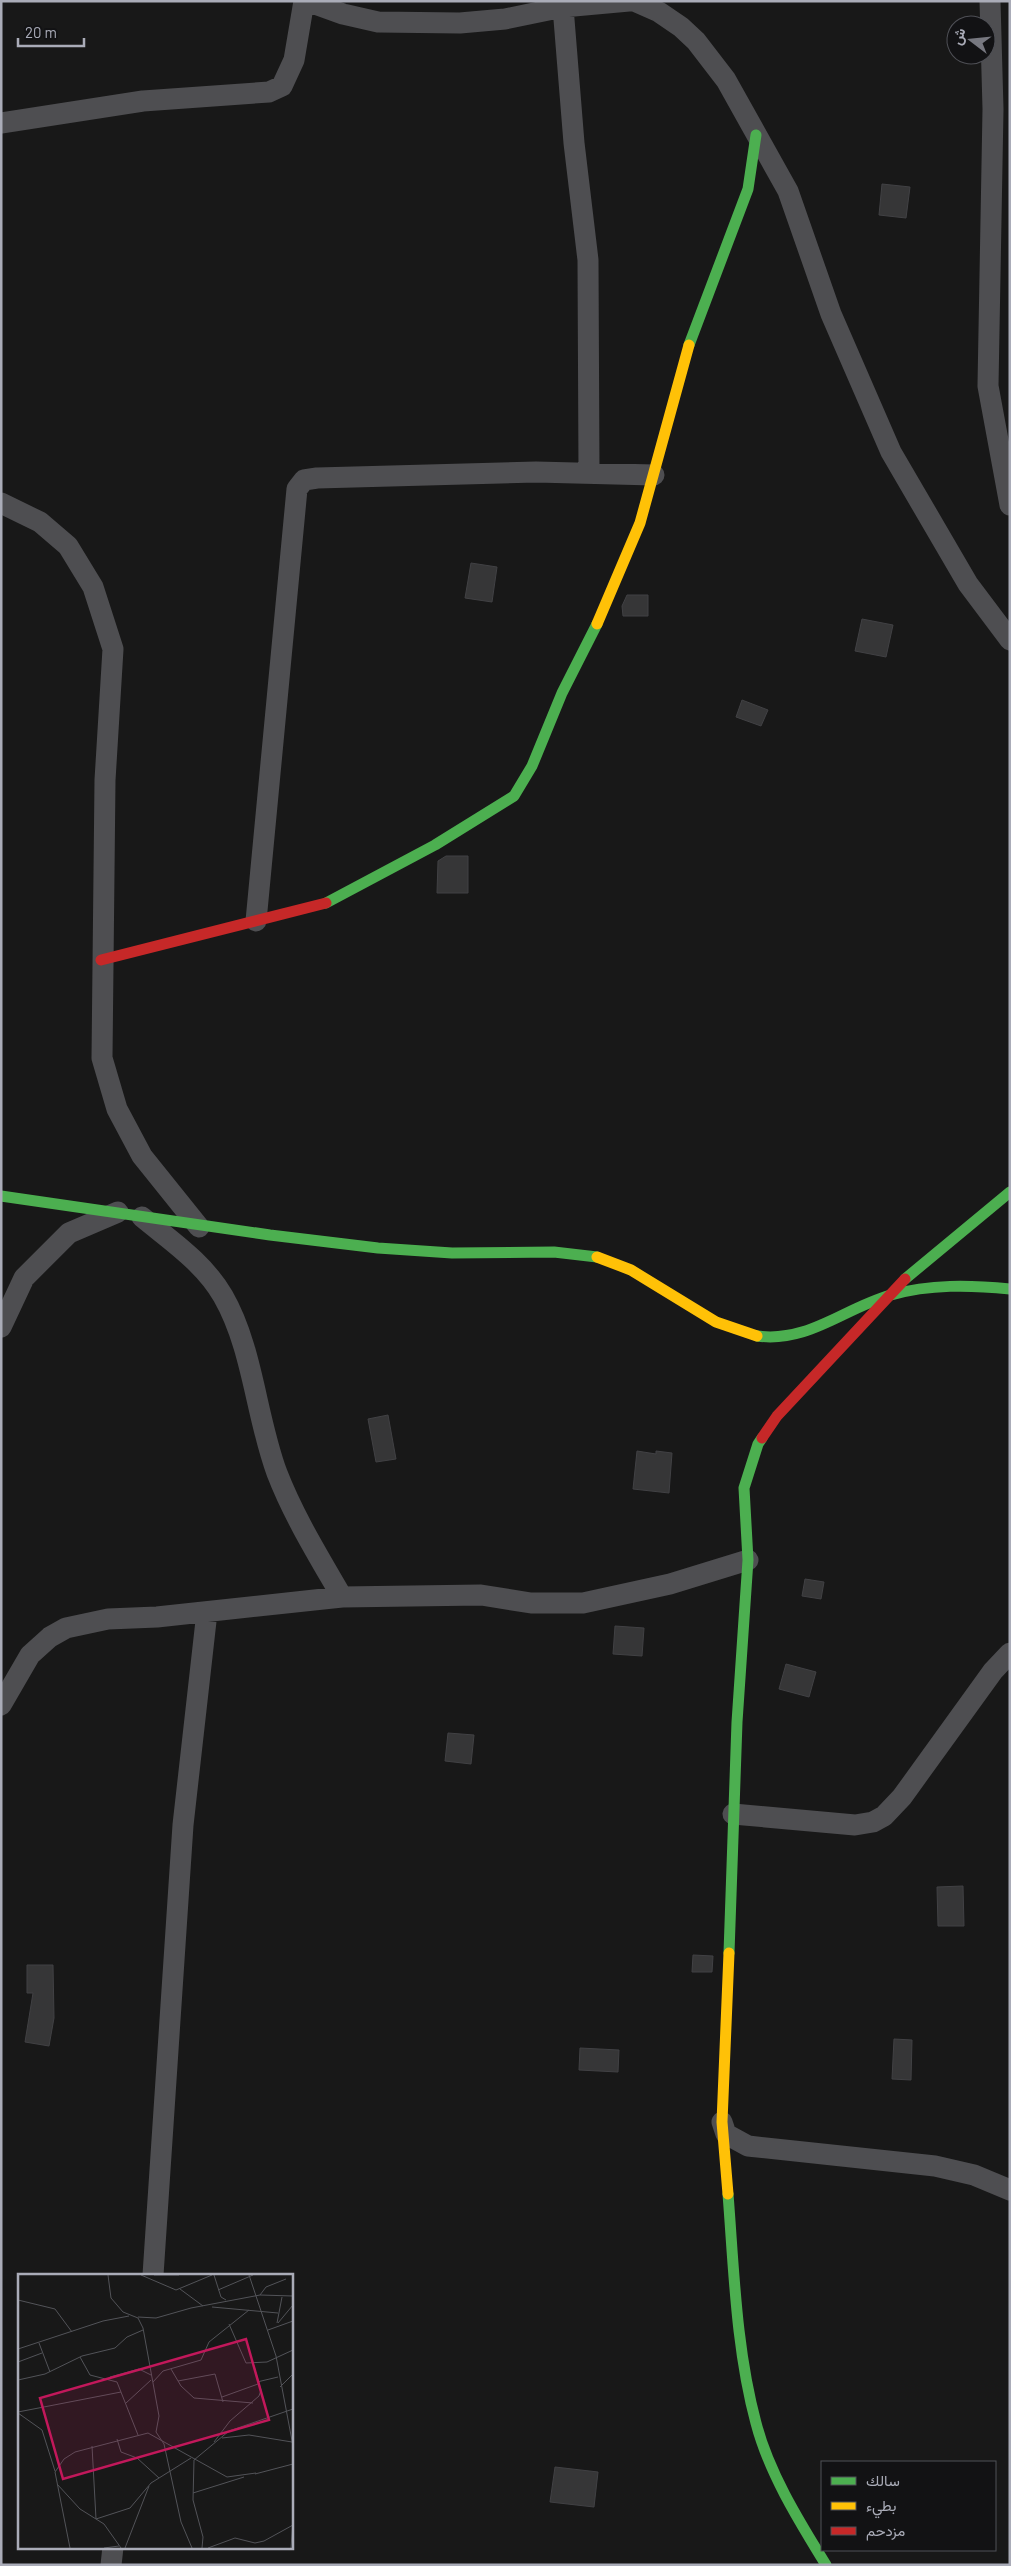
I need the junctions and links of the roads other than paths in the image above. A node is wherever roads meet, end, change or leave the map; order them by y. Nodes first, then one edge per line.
1 (306, 1) edge
2 (629, 1) edge
3 (634, 1) edge
4 (990, 1) edge
5 (536, 7) edge
6 (563, 7) junction
7 (1, 123) edge
8 (756, 135) junction
9 (589, 474) junction
10 (654, 475) junction
11 (1, 502) edge
12 (1010, 505) edge
13 (1010, 640) edge
14 (256, 921) junction
15 (101, 960) junction
16 (1010, 1192) edge
17 (1, 1196) edge
18 (118, 1212) junction
19 (142, 1217) junction
20 (199, 1227) junction
21 (1010, 1289) edge
22 (889, 1296) junction
23 (1, 1326) edge
24 (748, 1560) junction
25 (342, 1597) junction
26 (207, 1612) junction
27 (1010, 1653) edge
28 (1, 1705) edge
29 (733, 1814) junction
30 (722, 2122) junction
31 (1010, 2190) edge
32 (153, 2274) edge
33 (113, 2548) edge
34 (111, 2565) edge
35 (826, 2565) edge

1 - 5 street
1 - 7 street
2 - 6 street
3 - 8 street
4 - 12 street
5 - 6 street
6 - 9 street
8 - 10 street
8 - 13 street
9 - 10 street
9 - 14 street
10 - 14 street
11 - 15 street
14 - 15 street
15 - 20 street
16 - 22 street
17 - 18 street
18 - 19 street
18 - 23 street
19 - 20 street
19 - 25 street
20 - 22 street
21 - 22 street
22 - 24 street
24 - 25 street
24 - 29 street
25 - 26 street
26 - 28 street
26 - 32 street
27 - 29 street
29 - 30 street
30 - 31 street
30 - 35 street
33 - 34 street

